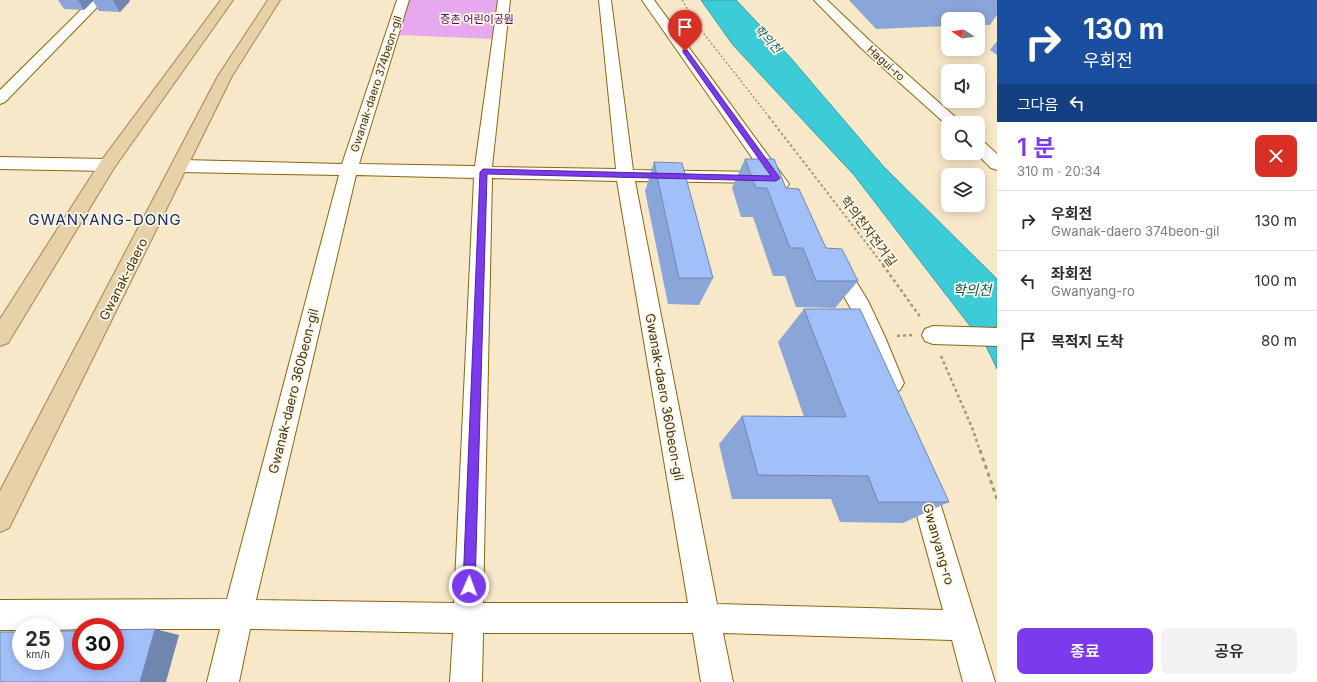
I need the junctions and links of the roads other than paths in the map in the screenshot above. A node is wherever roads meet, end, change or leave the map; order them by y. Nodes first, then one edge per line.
1 (98, 0) edge
2 (227, 0) edge
3 (274, 0) edge
4 (404, 0) edge
5 (504, 0) edge
6 (605, 0) edge
7 (648, 0) edge
8 (820, 0) edge
9 (0, 99) edge
10 (946, 116) edge
11 (985, 153) edge
12 (0, 163) edge
13 (997, 164) edge
14 (107, 165) junction
15 (181, 166) junction
16 (349, 169) junction
17 (483, 172) junction
18 (625, 175) junction
19 (776, 178) junction
20 (789, 197) edge
21 (824, 247) edge
22 (940, 335) road end
23 (0, 337) edge
24 (997, 337) edge
25 (898, 405) edge
26 (916, 466) edge
27 (0, 519) edge
28 (238, 614) junction
29 (0, 615) edge
30 (468, 618) junction
31 (705, 618) junction
32 (962, 625) junction
33 (223, 682) edge
34 (466, 682) edge
35 (717, 682) edge
36 (979, 682) edge

1 - 9 street
2 - 14 main road
3 - 15 main road, Gwanak-daero
4 - 16 street, Gwanak-daero 374beon-gil
5 - 17 street
6 - 18 street
7 - 19 street
8 - 10 street, Hagui-ro
11 - 13 street
12 - 14 street
14 - 23 main road
15 - 16 street, Gwanak-daero 374beon-gil
15 - 27 main road, Gwanak-daero
16 - 17 street, Gwanak-daero 374beon-gil
16 - 28 street, Gwanak-daero 360beon-gil
17 - 18 street, Gwanak-daero 374beon-gil
17 - 30 street
18 - 19 street, Gwanak-daero 374beon-gil
18 - 31 street, Gwanak-daero 360beon-gil
19 - 20 street
21 - 25 street
22 - 24 street
26 - 32 street, Gwanyang-ro
28 - 29 street
28 - 30 street
28 - 33 street, Gwanak-daero 360beon-gil
30 - 31 street
30 - 34 street
31 - 32 street
31 - 35 street, Gwanak-daero 360beon-gil
32 - 36 street, Gwanyang-ro

